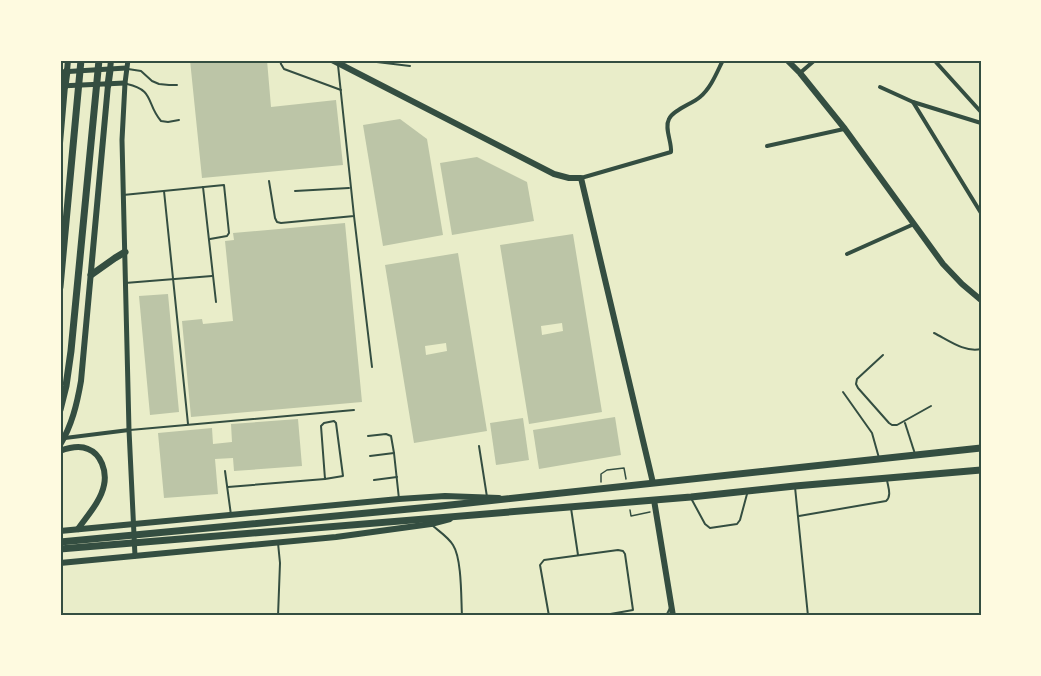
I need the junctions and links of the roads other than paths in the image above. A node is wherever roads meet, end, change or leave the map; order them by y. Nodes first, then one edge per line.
1 (68, 60) edge
2 (81, 60) edge
3 (99, 60) edge
4 (111, 60) edge
5 (128, 60) edge
6 (280, 60) edge
7 (723, 60) edge
8 (787, 60) edge
9 (816, 60) edge
10 (934, 60) edge
11 (335, 61) edge
12 (410, 66) dead end
13 (126, 68) junction
14 (110, 70) junction
15 (80, 71) junction
16 (98, 71) junction
17 (63, 72) edge
18 (800, 73) junction
19 (124, 83) junction
20 (108, 84) junction
21 (96, 85) junction
22 (177, 85) dead end
23 (63, 86) edge
24 (78, 86) junction
25 (880, 87) dead end
26 (341, 90) junction
27 (913, 102) junction
28 (981, 112) edge
29 (178, 120) dead end
30 (981, 123) edge
31 (845, 129) junction
32 (60, 143) edge
33 (767, 146) dead end
34 (581, 178) junction
35 (269, 181) dead end
36 (203, 187) junction
37 (350, 188) junction
38 (164, 191) junction
39 (295, 191) dead end
40 (123, 195) junction
41 (981, 213) edge
42 (354, 216) junction
43 (914, 224) junction
44 (62, 236) edge
45 (210, 239) junction
46 (125, 252) junction
47 (847, 254) dead end
48 (92, 275) junction
49 (213, 275) junction
50 (173, 279) junction
51 (125, 283) junction
52 (60, 286) edge
53 (981, 300) edge
54 (216, 302) dead end
55 (933, 333) dead end
56 (981, 349) edge
57 (883, 355) dead end
58 (372, 367) dead end
59 (843, 392) dead end
60 (931, 405) dead end
61 (60, 410) edge
62 (354, 410) dead end
63 (904, 422) junction
64 (188, 424) junction
65 (129, 430) junction
66 (368, 436) dead end
67 (64, 438) junction
68 (60, 445) edge
69 (479, 446) dead end
70 (981, 448) edge
71 (60, 451) edge
72 (394, 453) junction
73 (915, 454) junction
74 (370, 456) dead end
75 (879, 458) junction
76 (981, 470) edge
77 (225, 471) dead end
78 (397, 477) junction
79 (325, 478) junction
80 (887, 478) junction
81 (374, 480) dead end
82 (653, 483) junction
83 (795, 486) junction
84 (228, 487) junction
85 (748, 491) junction
86 (487, 497) junction
87 (691, 498) junction
88 (399, 499) junction
89 (514, 499) junction
90 (654, 500) junction
91 (571, 508) junction
92 (231, 515) junction
93 (799, 516) junction
94 (460, 517) junction
95 (134, 523) junction
96 (431, 524) junction
97 (78, 529) junction
98 (61, 530) edge
99 (60, 542) edge
100 (278, 543) junction
101 (60, 549) edge
102 (578, 555) junction
103 (135, 556) junction
104 (60, 563) edge
105 (60, 597) edge
106 (671, 604) junction
107 (62, 616) edge
108 (278, 616) edge
109 (462, 616) edge
110 (549, 616) edge
111 (599, 616) edge
112 (666, 616) edge
113 (674, 616) edge
114 (808, 616) edge

1 - 17 main road
2 - 15 main road
3 - 16 main road
4 - 14 main road
5 - 13 street
6 - 26 lane
7 - 34 street
8 - 18 main road
9 - 18 street
10 - 28 street
11 - 12 lane
11 - 26 lane
11 - 34 main road
13 - 14 street
13 - 19 street
13 - 22 lane
14 - 16 street
14 - 20 main road
15 - 16 street
15 - 17 street
15 - 24 main road
16 - 21 main road
17 - 23 main road
18 - 31 main road
19 - 20 street
19 - 29 lane
19 - 40 street
20 - 21 street
20 - 48 main road
21 - 24 street
21 - 61 main road
23 - 24 street
23 - 32 main road
24 - 44 main road
25 - 27 street
26 - 37 lane
27 - 30 street
27 - 41 street
31 - 33 street
31 - 43 main road
34 - 82 main road
35 - 42 lane
36 - 38 lane
36 - 45 lane
36 - 45 lane
37 - 39 lane
37 - 42 lane
38 - 40 lane
38 - 50 lane
40 - 46 street
42 - 58 lane
43 - 47 street
43 - 53 main road
44 - 52 main road
45 - 49 lane
46 - 48 main road
46 - 51 street
48 - 67 main road
49 - 50 lane
49 - 54 lane
50 - 51 lane
50 - 64 lane
51 - 65 street
55 - 56 lane
57 - 63 lane
59 - 75 lane
60 - 63 lane
62 - 64 lane
63 - 73 lane
64 - 65 lane
65 - 67 street
65 - 95 street
66 - 72 lane
67 - 68 main road
69 - 86 lane
70 - 73 main road
71 - 97 main road
72 - 74 lane
72 - 78 lane
73 - 75 main road
75 - 82 main road
76 - 80 main road
77 - 84 lane
78 - 81 lane
78 - 88 lane
79 - 79 lane
79 - 84 lane
80 - 83 main road
80 - 93 lane
82 - 89 main road
83 - 85 main road
83 - 93 lane
84 - 92 lane
85 - 87 main road
85 - 87 lane
86 - 88 main road
86 - 89 main road
87 - 90 main road
88 - 92 main road
89 - 99 main road
90 - 91 main road
90 - 106 main road
91 - 94 main road
91 - 102 lane
92 - 95 main road
93 - 114 lane
94 - 96 main road
94 - 101 main road
95 - 97 main road
95 - 103 street
96 - 100 main road
96 - 109 lane
97 - 98 main road
100 - 103 main road
100 - 108 lane
102 - 110 lane
102 - 111 lane
103 - 104 main road
105 - 107 lane
106 - 112 lane
106 - 113 main road

